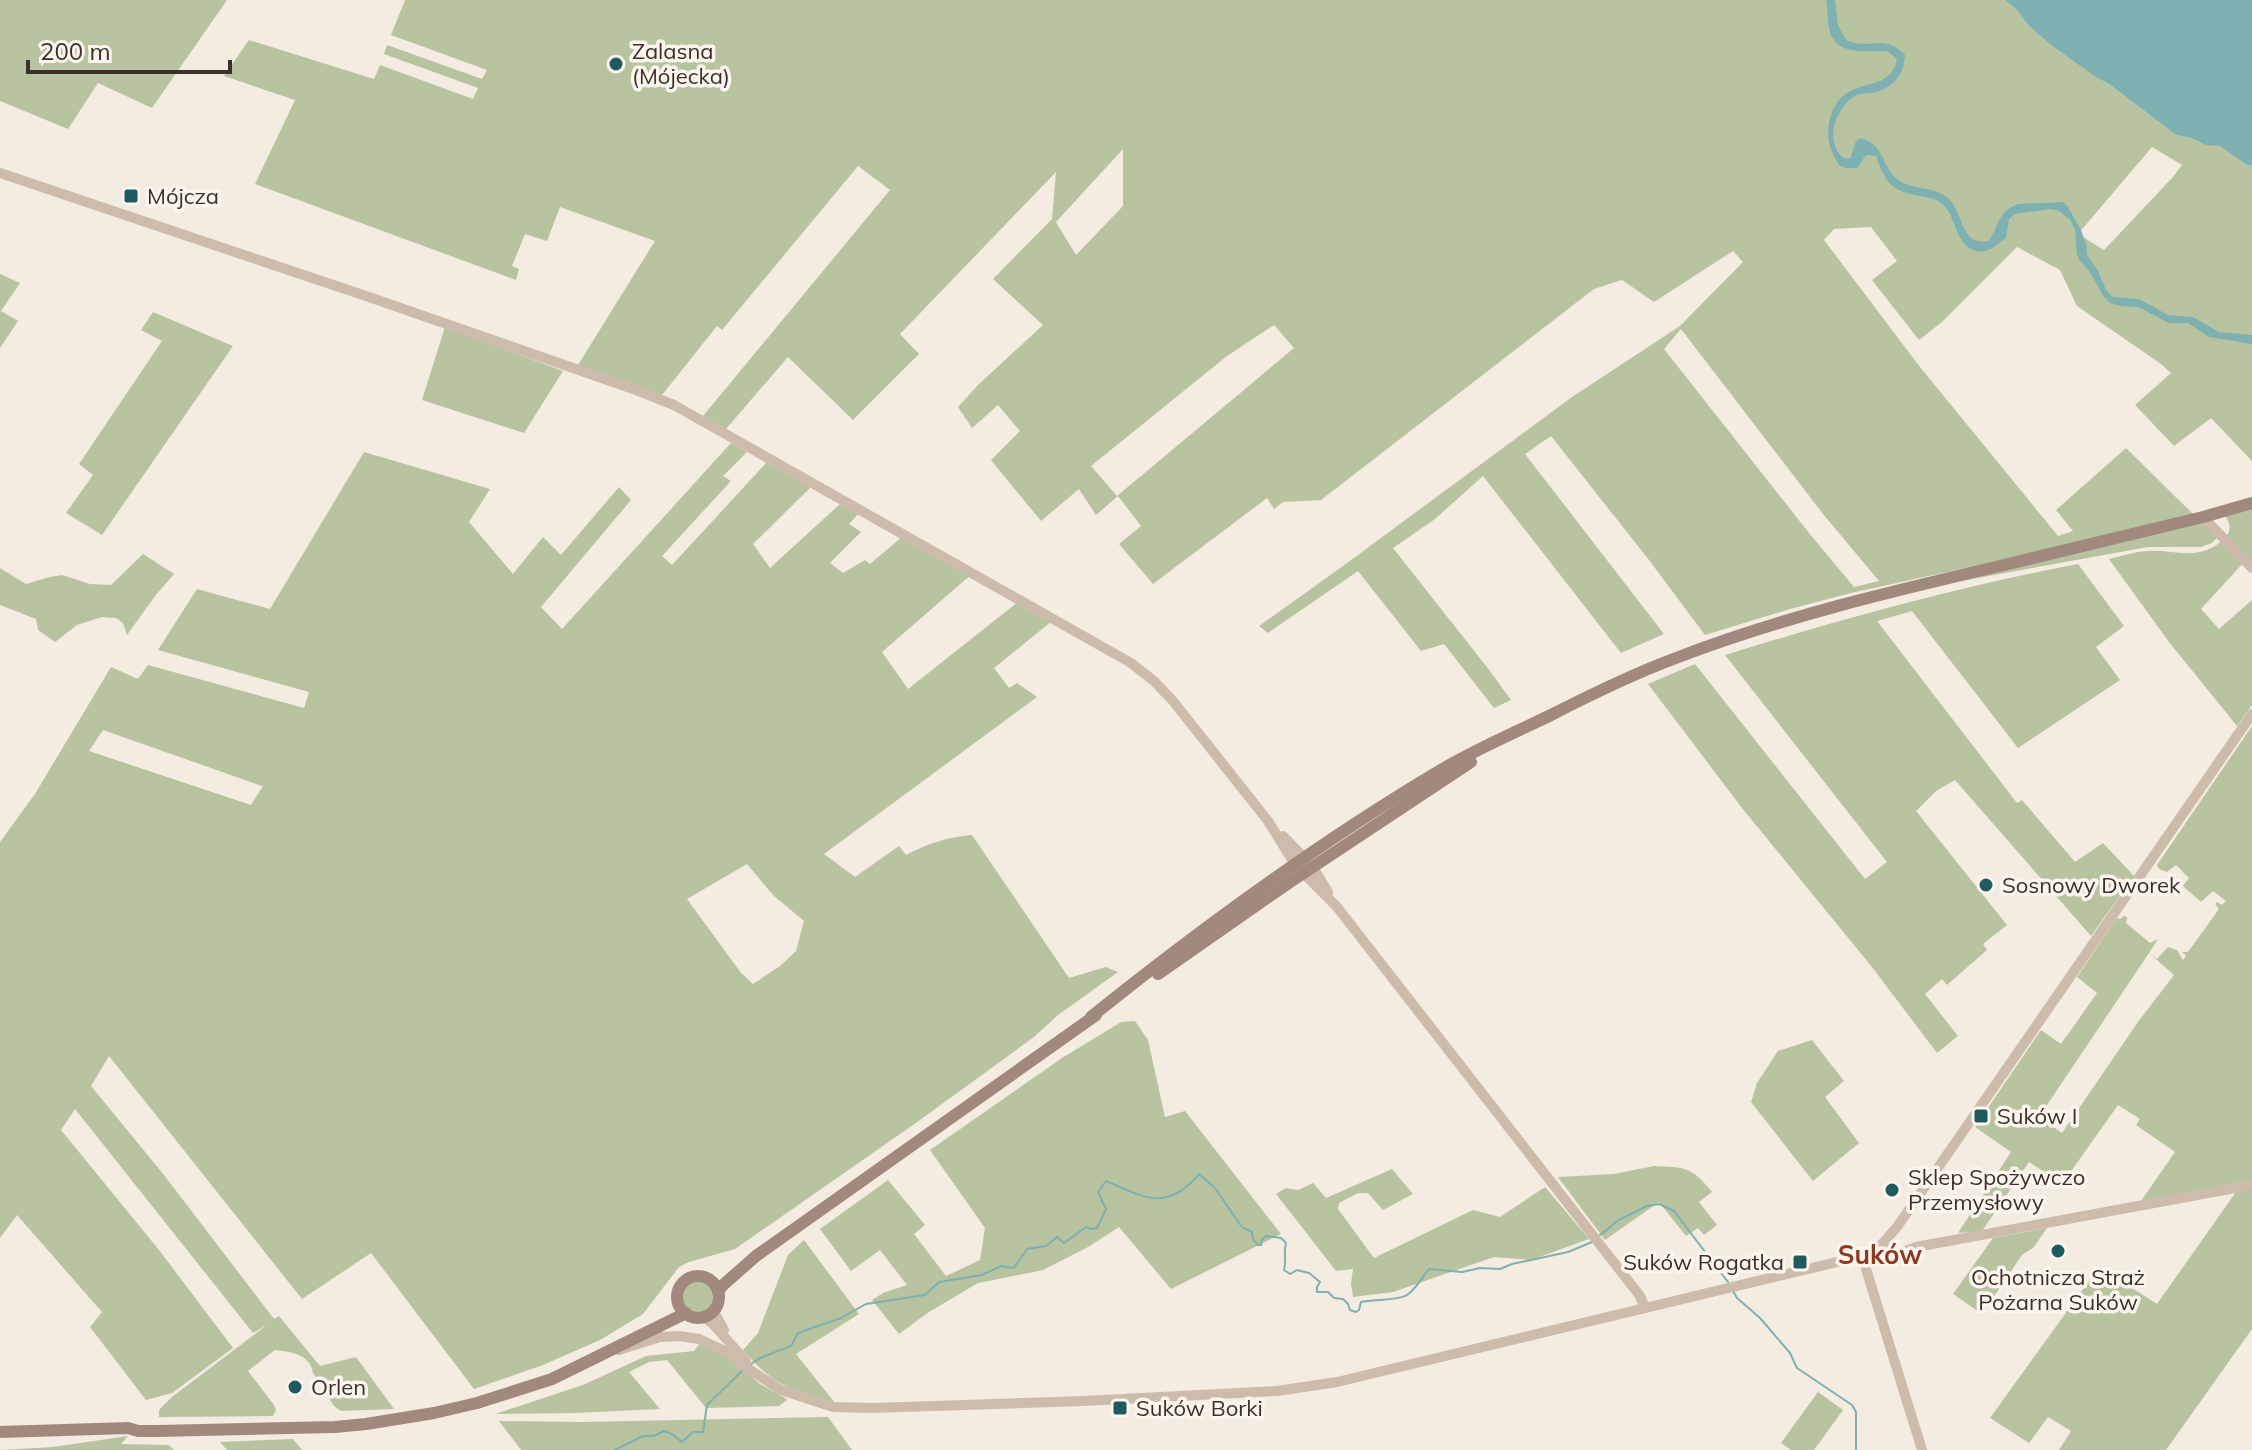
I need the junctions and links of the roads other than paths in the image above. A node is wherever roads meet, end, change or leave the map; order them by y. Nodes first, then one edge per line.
1 (0, 173) edge
2 (2252, 503) edge
3 (2203, 517) junction
4 (2252, 568) edge
5 (2252, 714) edge
6 (1304, 866) junction
7 (2252, 1185) edge
8 (1890, 1235) junction
9 (1882, 1244) junction
10 (1916, 1247) junction
11 (1862, 1256) junction
12 (715, 1286) junction
13 (682, 1308) junction
14 (1645, 1308) junction
15 (708, 1314) junction
16 (609, 1352) junction
17 (748, 1366) junction
18 (0, 1432) edge
19 (1922, 1450) edge

1 - 6 street
2 - 3 main road
3 - 4 street
3 - 6 main road
5 - 8 street
6 - 12 main road
6 - 14 street
7 - 10 street
8 - 9 street
8 - 10 street
9 - 10 street
9 - 11 street
11 - 14 street
11 - 19 street
12 - 13 main road
12 - 15 main road
13 - 15 main road
13 - 16 main road
14 - 17 street
15 - 17 street
16 - 17 street
16 - 18 main road

